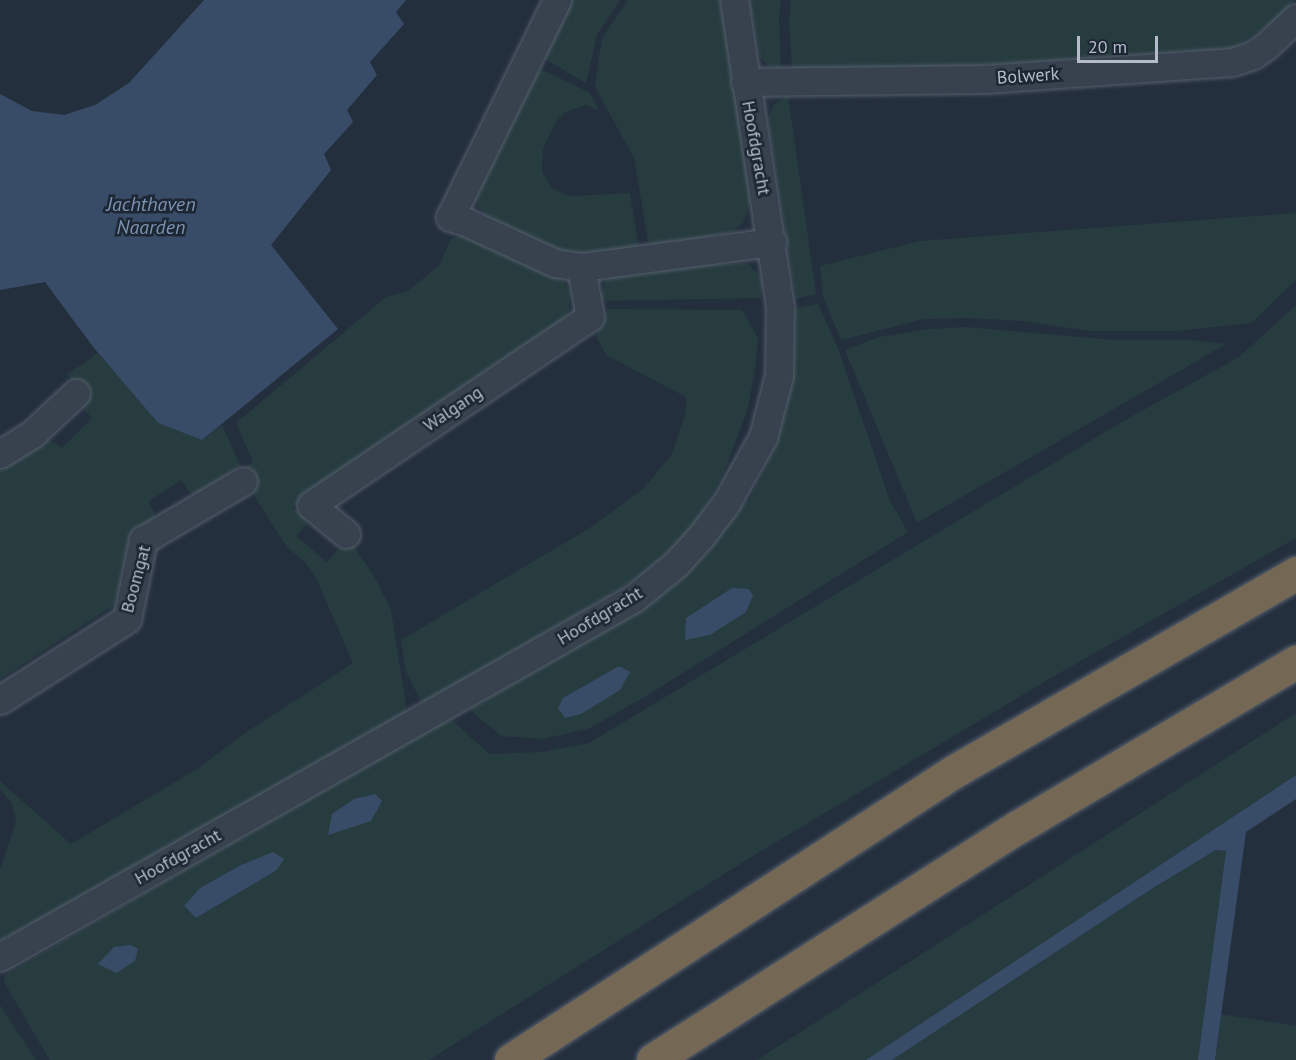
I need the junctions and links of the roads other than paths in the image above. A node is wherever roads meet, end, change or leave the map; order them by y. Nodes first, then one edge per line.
1 (556, 0) edge
2 (734, 0) edge
3 (1296, 18) edge
4 (745, 82) junction
5 (772, 242) junction
6 (581, 267) junction
7 (76, 393) dead end
8 (0, 454) edge
9 (243, 481) dead end
10 (346, 534) dead end
11 (1296, 573) edge
12 (1296, 662) edge
13 (0, 700) edge
14 (0, 957) edge
15 (511, 1060) edge
16 (653, 1060) edge

1 - 6 street
2 - 4 street, Hoofdgracht
3 - 4 street, Bolwerk
4 - 5 street, Hoofdgracht
5 - 6 street
5 - 14 street, Hoofdgracht
6 - 10 street, Walgang
7 - 8 street
9 - 13 street, Boomgat
11 - 15 highway
12 - 16 highway

